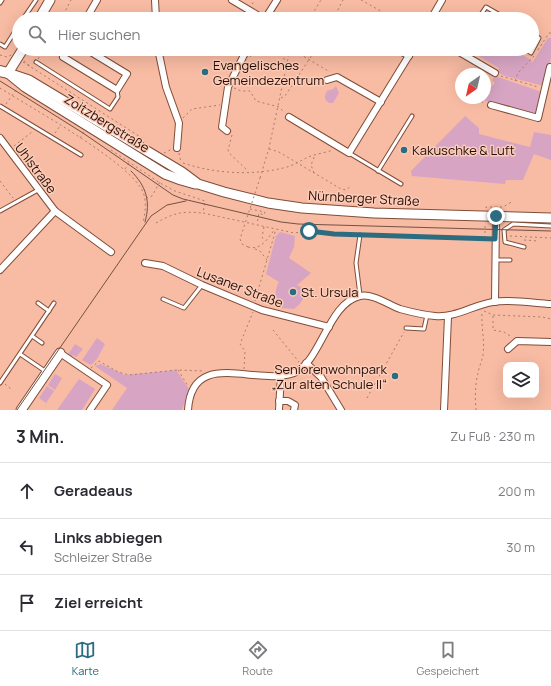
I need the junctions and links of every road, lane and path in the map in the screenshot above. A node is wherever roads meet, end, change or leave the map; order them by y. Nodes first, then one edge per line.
1 (2, 0) edge
2 (36, 0) edge
3 (50, 0) edge
4 (71, 0) edge
5 (97, 0) edge
6 (155, 0) edge
7 (232, 0) edge
8 (277, 0) edge
9 (321, 0) edge
10 (343, 0) edge
11 (361, 0) edge
12 (442, 0) edge
13 (0, 3) edge
14 (28, 12) edge
15 (43, 12) edge
16 (65, 12) edge
17 (90, 12) edge
18 (156, 12) edge
19 (253, 12) edge
20 (269, 12) edge
21 (313, 12) edge
22 (337, 12) edge
23 (382, 12) edge
24 (435, 12) edge
25 (483, 12) edge
26 (495, 12) edge
27 (12, 36) edge
28 (0, 44) edge
29 (16, 56) edge
30 (64, 56) edge
31 (97, 56) edge
32 (159, 56) edge
33 (244, 56) edge
34 (251, 56) edge
35 (283, 56) edge
36 (289, 56) edge
37 (303, 56) edge
38 (312, 56) edge
39 (409, 56) edge
40 (467, 56) edge
41 (310, 60) junction
42 (23, 61) dead end
43 (36, 62) dead end
44 (248, 62) dead end
45 (287, 63) junction
46 (550, 67) edge
47 (3, 70) edge
48 (495, 73) joint
49 (337, 77) junction
50 (327, 80) dead end
51 (0, 88) edge
52 (548, 89) edge
53 (117, 90) junction
54 (232, 93) dead end
55 (13, 96) junction
56 (280, 98) junction
57 (381, 102) junction
58 (225, 104) junction
59 (491, 105) edge
60 (2, 106) edge
61 (279, 107) junction
62 (289, 116) joint
63 (412, 116) dead end
64 (183, 119) dead end
65 (60, 126) junction
66 (37, 128) junction
67 (230, 130) joint
68 (84, 132) dead end
69 (0, 138) edge
70 (52, 138) junction
71 (80, 138) junction
72 (146, 141) dead end
73 (177, 148) junction
74 (269, 148) junction
75 (341, 148) junction
76 (9, 150) junction
77 (164, 153) dead end
78 (349, 153) junction
79 (81, 155) dead end
80 (316, 155) junction
81 (177, 161) dead end
82 (182, 163) junction
83 (298, 163) junction
84 (125, 170) junction
85 (378, 171) junction
86 (182, 172) joint
87 (248, 172) junction
88 (262, 172) junction
89 (314, 173) junction
90 (0, 181) edge
91 (160, 183) junction
92 (198, 184) junction
93 (401, 184) dead end
94 (351, 186) dead end
95 (38, 190) junction
96 (145, 198) junction
97 (16, 204) junction
98 (250, 209) junction
99 (55, 211) junction
100 (0, 212) edge
101 (203, 213) junction
102 (496, 216) junction
103 (551, 218) edge
104 (156, 222) dead end
105 (143, 223) dead end
106 (257, 224) junction
107 (264, 226) junction
108 (551, 226) edge
109 (276, 229) junction
110 (360, 235) junction
111 (504, 236) junction
112 (551, 238) edge
113 (495, 239) junction
114 (524, 240) dead end
115 (265, 241) junction
116 (538, 242) dead end
117 (524, 247) dead end
118 (254, 248) junction
119 (111, 252) dead end
120 (267, 260) junction
121 (495, 260) junction
122 (510, 260) dead end
123 (145, 263) dead end
124 (0, 270) edge
125 (202, 285) junction
126 (360, 296) junction
127 (163, 299) dead end
128 (495, 302) junction
129 (38, 303) dead end
130 (54, 303) dead end
131 (551, 304) edge
132 (253, 307) junction
133 (482, 308) junction
134 (49, 311) junction
135 (427, 315) junction
136 (493, 315) junction
137 (448, 316) junction
138 (551, 319) edge
139 (329, 327) junction
140 (406, 328) joint
141 (273, 330) dead end
142 (32, 336) junction
143 (517, 341) junction
144 (551, 342) edge
145 (42, 343) dead end
146 (508, 349) dead end
147 (60, 353) joint
148 (20, 354) junction
149 (305, 365) junction
150 (177, 370) junction
151 (47, 372) junction
152 (87, 372) junction
153 (215, 373) junction
154 (244, 374) junction
155 (281, 375) junction
156 (0, 383) edge
157 (11, 388) dead end
158 (189, 388) dead end
159 (367, 398) dead end
160 (279, 401) junction
161 (20, 410) edge
162 (90, 410) edge
163 (188, 410) edge
164 (279, 410) edge
165 (294, 410) edge
166 (341, 410) edge
167 (444, 410) edge
168 (476, 410) edge

1 - 13 lane
2 - 14 lane
3 - 15 main road
4 - 16 path
5 - 17 street
6 - 18 street
7 - 19 street
8 - 20 street
9 - 21 path
10 - 22 path
11 - 23 path
12 - 24 street
25 - 26 lane
27 - 28 lane
29 - 47 main road
30 - 53 street
31 - 53 street
32 - 73 street
33 - 58 street
34 - 44 path
35 - 45 path
36 - 45 path
37 - 41 path
38 - 41 path
39 - 57 street
40 - 48 street
41 - 49 path
41 - 56 path
42 - 72 path
43 - 53 lane
45 - 56 path
46 - 52 street
47 - 86 main road, Zoitzbergstraße
47 - 92 main road, Zoitzbergstraße
48 - 52 path
49 - 50 street
49 - 57 street
51 - 55 path
52 - 59 street
54 - 61 path
55 - 60 path
55 - 65 path
56 - 61 path
57 - 78 street
58 - 64 path
58 - 67 street
60 - 66 lane
61 - 62 path
61 - 74 path
62 - 75 street
63 - 85 lane
65 - 70 path
65 - 71 path
66 - 70 lane
66 - 76 path
67 - 87 path
68 - 71 path
69 - 76 street, Uhlstraße
70 - 79 lane
71 - 84 path
73 - 77 path
73 - 82 path
74 - 83 path
74 - 88 path
75 - 78 street
75 - 80 path
76 - 95 street, Uhlstraße
78 - 85 lane
80 - 83 path
80 - 89 path
81 - 82 path
82 - 87 path
83 - 88 path
83 - 89 path
84 - 91 path
84 - 96 path
85 - 93 lane
86 - 92 main road, Nürnberger Straße
87 - 88 path
88 - 98 path, bridge
89 - 94 path
90 - 97 path
91 - 96 path
91 - 101 path
92 - 102 main road, Nürnberger Straße
95 - 97 lane
95 - 99 street, Uhlstraße
96 - 105 path
97 - 100 lane
98 - 106 path
98 - 118 path, bridge
99 - 119 street, Uhlstraße
99 - 124 street, Uhlstraße
101 - 104 path
101 - 106 path
102 - 103 main road, Nürnberger Straße
102 - 113 street
106 - 107 path
107 - 109 path
107 - 115 path
108 - 111 lane
109 - 110 path
109 - 115 path
109 - 120 path
110 - 113 path
110 - 126 lane
111 - 112 path
111 - 117 lane
113 - 121 street
114 - 116 path
115 - 118 path
118 - 120 path
120 - 132 path
121 - 122 lane
121 - 128 street
123 - 125 street, Lusaner Straße
125 - 127 lane
125 - 132 street, Lusaner Straße
126 - 135 street
126 - 139 street
128 - 131 street
128 - 133 street
129 - 134 lane
130 - 134 lane
132 - 139 street, Lusaner Straße
132 - 154 path
133 - 136 path
133 - 137 street
133 - 168 path
134 - 142 lane
135 - 137 street
135 - 140 lane
136 - 138 path
136 - 143 path
137 - 167 street
139 - 149 street
140 - 159 path
141 - 149 path
142 - 145 lane
142 - 148 lane
143 - 144 street
143 - 146 street
147 - 151 main road
147 - 152 street
148 - 151 lane
148 - 156 lane
149 - 155 street
149 - 166 street
150 - 152 path
150 - 153 path
150 - 158 path
151 - 161 main road
152 - 162 street
153 - 154 street
153 - 163 street
154 - 155 street
155 - 160 street
156 - 157 path
160 - 164 street
160 - 165 street

